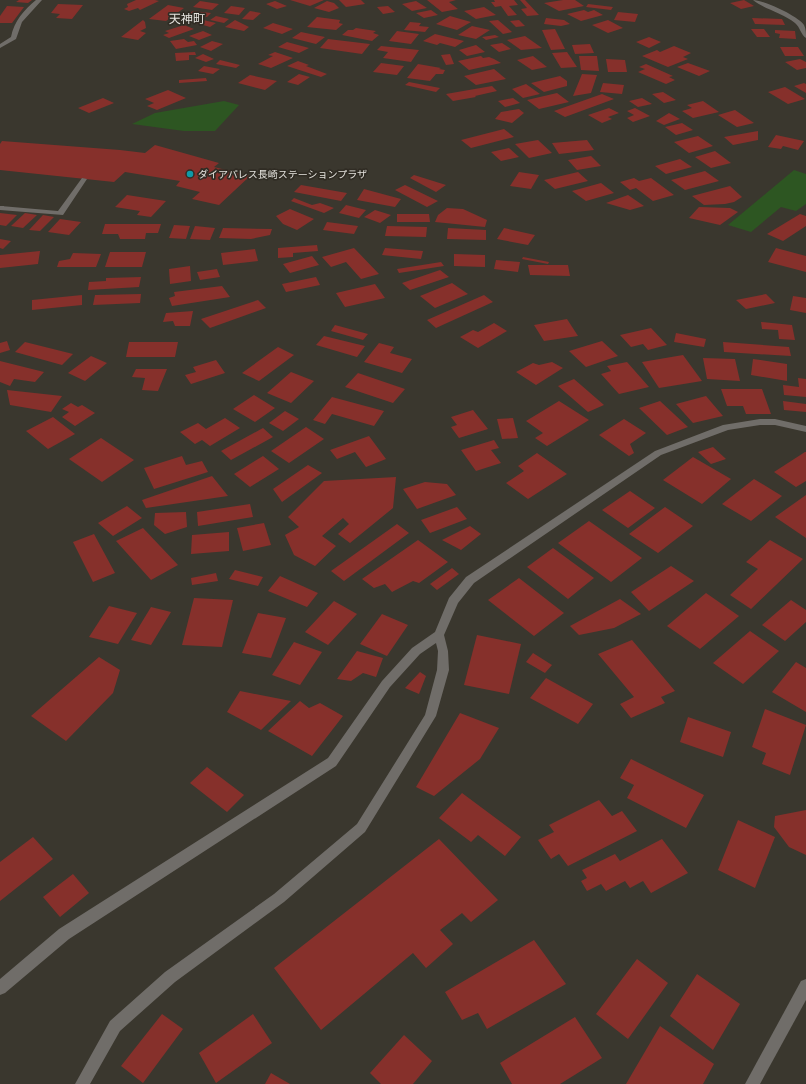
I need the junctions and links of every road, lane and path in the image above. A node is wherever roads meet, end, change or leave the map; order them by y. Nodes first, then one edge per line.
1 (39, 0) edge
2 (756, 0) edge
3 (806, 36) edge
4 (0, 46) edge
5 (84, 179) dead end
6 (1, 208) edge
7 (806, 429) edge
8 (439, 635) junction
9 (806, 986) edge
10 (0, 988) edge
11 (82, 1084) edge
12 (752, 1084) edge

1 - 4 street
2 - 3 street
5 - 6 street
7 - 8 street
8 - 10 street
8 - 11 street
9 - 12 street

